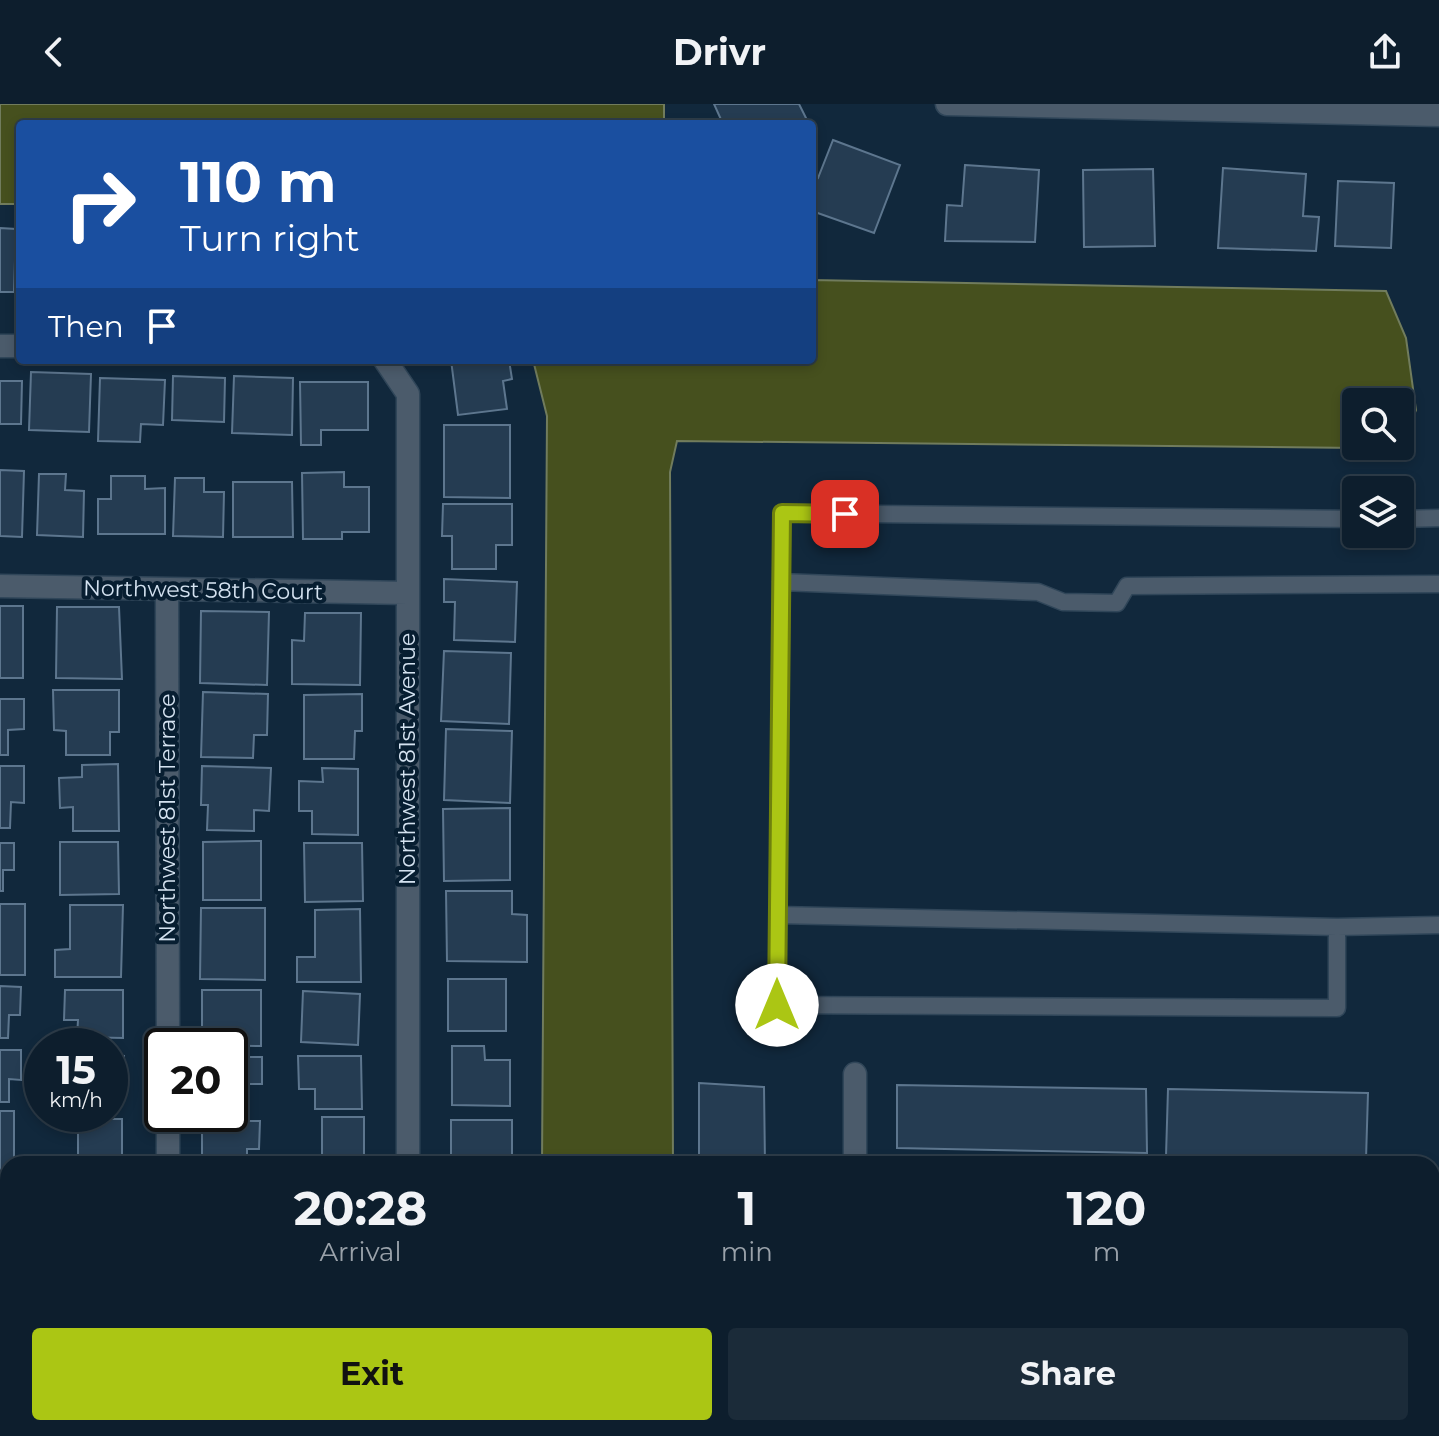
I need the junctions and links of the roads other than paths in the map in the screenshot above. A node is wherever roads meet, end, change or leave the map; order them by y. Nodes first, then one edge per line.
1 (947, 104) edge
2 (1439, 115) edge
3 (389, 364) edge
4 (1439, 518) edge
5 (1342, 519) edge
6 (1414, 519) edge
7 (781, 582) junction
8 (1439, 584) edge
9 (0, 586) edge
10 (167, 591) junction
11 (407, 593) junction
12 (778, 915) junction
13 (1439, 925) edge
14 (1337, 927) junction
15 (168, 1028) edge
16 (855, 1074) dead end
17 (168, 1132) edge
18 (168, 1156) edge
19 (408, 1156) edge
20 (855, 1156) edge

1 - 2 street
3 - 11 street, Northwest 81st Avenue
4 - 6 lane
5 - 7 lane
7 - 8 lane
7 - 12 lane
9 - 10 street, Northwest 58th Court
10 - 11 street, Northwest 58th Court
10 - 15 street, Northwest 81st Terrace
11 - 19 street, Northwest 81st Avenue
12 - 14 lane
12 - 14 lane
13 - 14 lane
16 - 20 street
17 - 18 street

